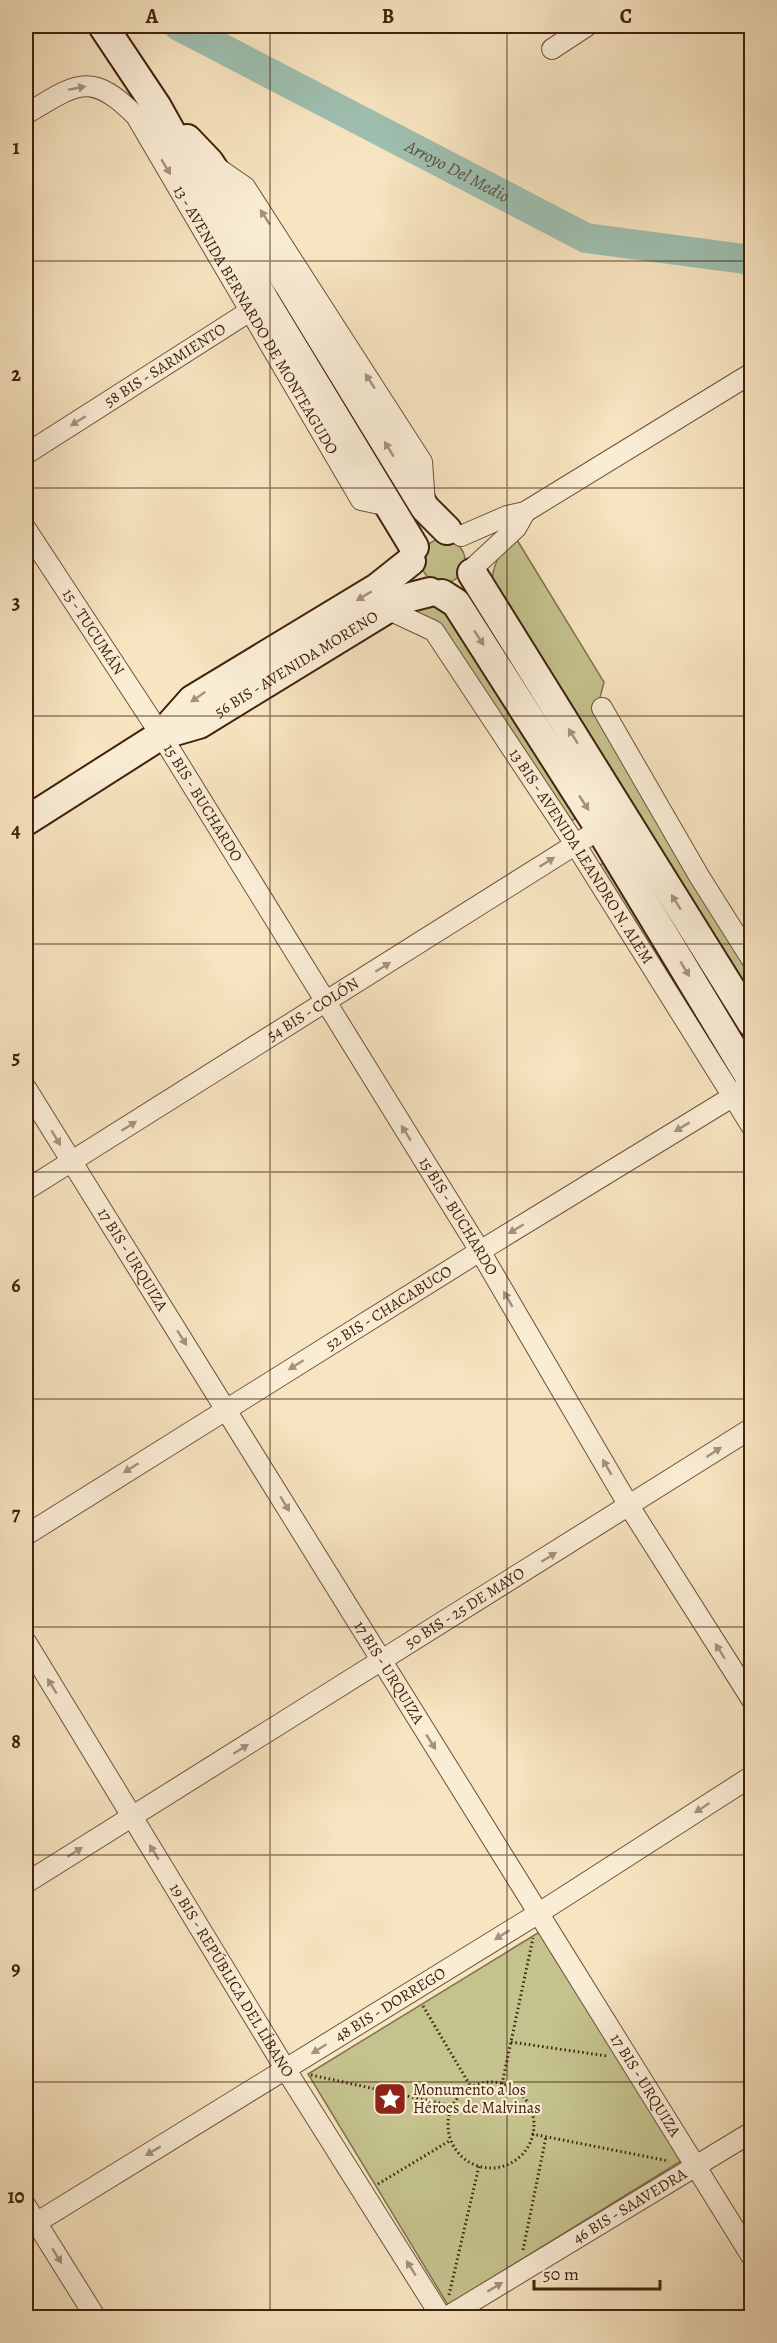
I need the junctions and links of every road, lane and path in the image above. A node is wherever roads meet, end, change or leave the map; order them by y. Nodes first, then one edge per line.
1 (103, 26) edge
2 (584, 26) edge
3 (552, 49) dead end
4 (147, 112) junction
5 (26, 114) edge
6 (296, 281) junction
7 (258, 306) junction
8 (752, 373) edge
9 (26, 454) edge
10 (525, 512) junction
11 (26, 529) edge
12 (454, 533) junction
13 (412, 554) junction
14 (473, 570) junction
15 (436, 593) junction
16 (387, 609) junction
17 (602, 708) dead end
18 (161, 735) junction
19 (26, 821) edge
20 (600, 829) junction
21 (575, 844) junction
22 (752, 960) edge
23 (325, 1004) junction
24 (752, 1023) edge
25 (745, 1086) edge
26 (26, 1088) edge
27 (752, 1127) edge
28 (71, 1162) junction
29 (26, 1190) edge
30 (480, 1251) junction
31 (226, 1408) junction
32 (752, 1428) edge
33 (629, 1506) junction
34 (26, 1535) edge
35 (26, 1642) edge
36 (381, 1661) junction
37 (752, 1700) edge
38 (752, 1776) edge
39 (132, 1816) junction
40 (26, 1882) edge
41 (538, 1913) junction
42 (414, 1990) junction
43 (511, 2042) junction
44 (630, 2060) junction
45 (286, 2070) junction
46 (502, 2084) junction
47 (471, 2087) junction
48 (453, 2106) junction
49 (752, 2132) edge
50 (532, 2134) junction
51 (546, 2137) junction
52 (451, 2140) junction
53 (479, 2166) junction
54 (697, 2166) junction
55 (364, 2193) junction
56 (29, 2219) edge
57 (752, 2257) edge
58 (519, 2273) junction
59 (444, 2314) edge
60 (96, 2318) edge

1 - 4 main road, 13 - AVENIDA BERNARDO DE MONTEAGUDO
2 - 3 street
5 -> 4 street
6 -> 4 main road, 13 - AVENIDA BERNARDO DE MONTEAGUDO
4 -> 7 main road, 13 - AVENIDA BERNARDO DE MONTEAGUDO
6 - 7 street, 58 BIS - SARMIENTO
12 -> 6 main road, 13 - AVENIDA BERNARDO DE MONTEAGUDO
7 -> 9 street, 58 BIS - SARMIENTO
7 - 13 main road, 13 - AVENIDA BERNARDO DE MONTEAGUDO
8 - 10 street
10 - 12 street
10 - 14 street
11 - 18 street, 15 - TUCUMÁN
12 - 13 main road
12 - 14 main road
13 - 15 main road
13 -> 18 main road, 56 BIS - AVENIDA MORENO
14 - 15 main road
24 -> 14 main road
15 - 16 main road, 56 BIS - AVENIDA MORENO
15 -> 20 main road, 13 BIS - AVENIDA LEANDRO N. ALEM
16 - 18 main road, 56 BIS - AVENIDA MORENO
16 - 21 street, 13 BIS - AVENIDA LEANDRO N. ALEM
17 - 22 street
18 - 19 main road, 56 BIS - AVENIDA MORENO
18 - 23 street, 15 BIS - BUCHARDO
20 - 21 street, 54 BIS - COLÓN
20 -> 25 main road, 13 BIS - AVENIDA LEANDRO N. ALEM
23 -> 21 street, 54 BIS - COLÓN
21 - 25 street, 13 BIS - AVENIDA LEANDRO N. ALEM
28 -> 23 street, 54 BIS - COLÓN
30 -> 23 street, 15 BIS - BUCHARDO
25 - 27 street, 13 BIS - AVENIDA LEANDRO N. ALEM
25 -> 30 street, 52 BIS - CHACABUCO
26 -> 28 street, 17 BIS - URQUIZA
28 - 29 street, 54 BIS - COLÓN
28 -> 31 street, 17 BIS - URQUIZA
30 -> 31 street, 52 BIS - CHACABUCO
33 -> 30 street, 15 BIS - BUCHARDO
31 -> 34 street, 52 BIS - CHACABUCO
31 -> 36 street, 17 BIS - URQUIZA
33 -> 32 street, 50 BIS - 25 DE MAYO
36 -> 33 street, 50 BIS - 25 DE MAYO
37 -> 33 street, 15 BIS - BUCHARDO
39 -> 35 street, 19 BIS - REPÚBLICA DEL LÍBANO
39 -> 36 street, 50 BIS - 25 DE MAYO
36 -> 41 street, 17 BIS - URQUIZA
38 -> 41 street, 48 BIS - DORREGO
40 -> 39 street, 50 BIS - 25 DE MAYO
45 -> 39 street, 19 BIS - REPÚBLICA DEL LÍBANO
41 -> 42 street, 48 BIS - DORREGO
41 - 43 path
41 - 44 street, 17 BIS - URQUIZA
42 -> 45 street, 48 BIS - DORREGO
42 - 47 path
43 - 44 path
43 - 46 path
44 - 54 street, 17 BIS - URQUIZA
45 - 48 path
45 - 55 street, 19 BIS - REPÚBLICA DEL LÍBANO
45 -> 56 street, 48 BIS - DORREGO
46 - 47 path
46 - 50 path
47 - 48 path
48 - 52 path
49 - 54 street, 46 BIS - SAAVEDRA
50 - 51 path
50 - 53 path
51 - 54 path
51 - 58 path
52 - 53 path
52 - 55 path
53 - 59 path
54 - 57 street, 17 BIS - URQUIZA
54 - 58 street, 46 BIS - SAAVEDRA
59 -> 55 street, 19 BIS - REPÚBLICA DEL LÍBANO
56 -> 60 street
59 -> 58 street, 46 BIS - SAAVEDRA

